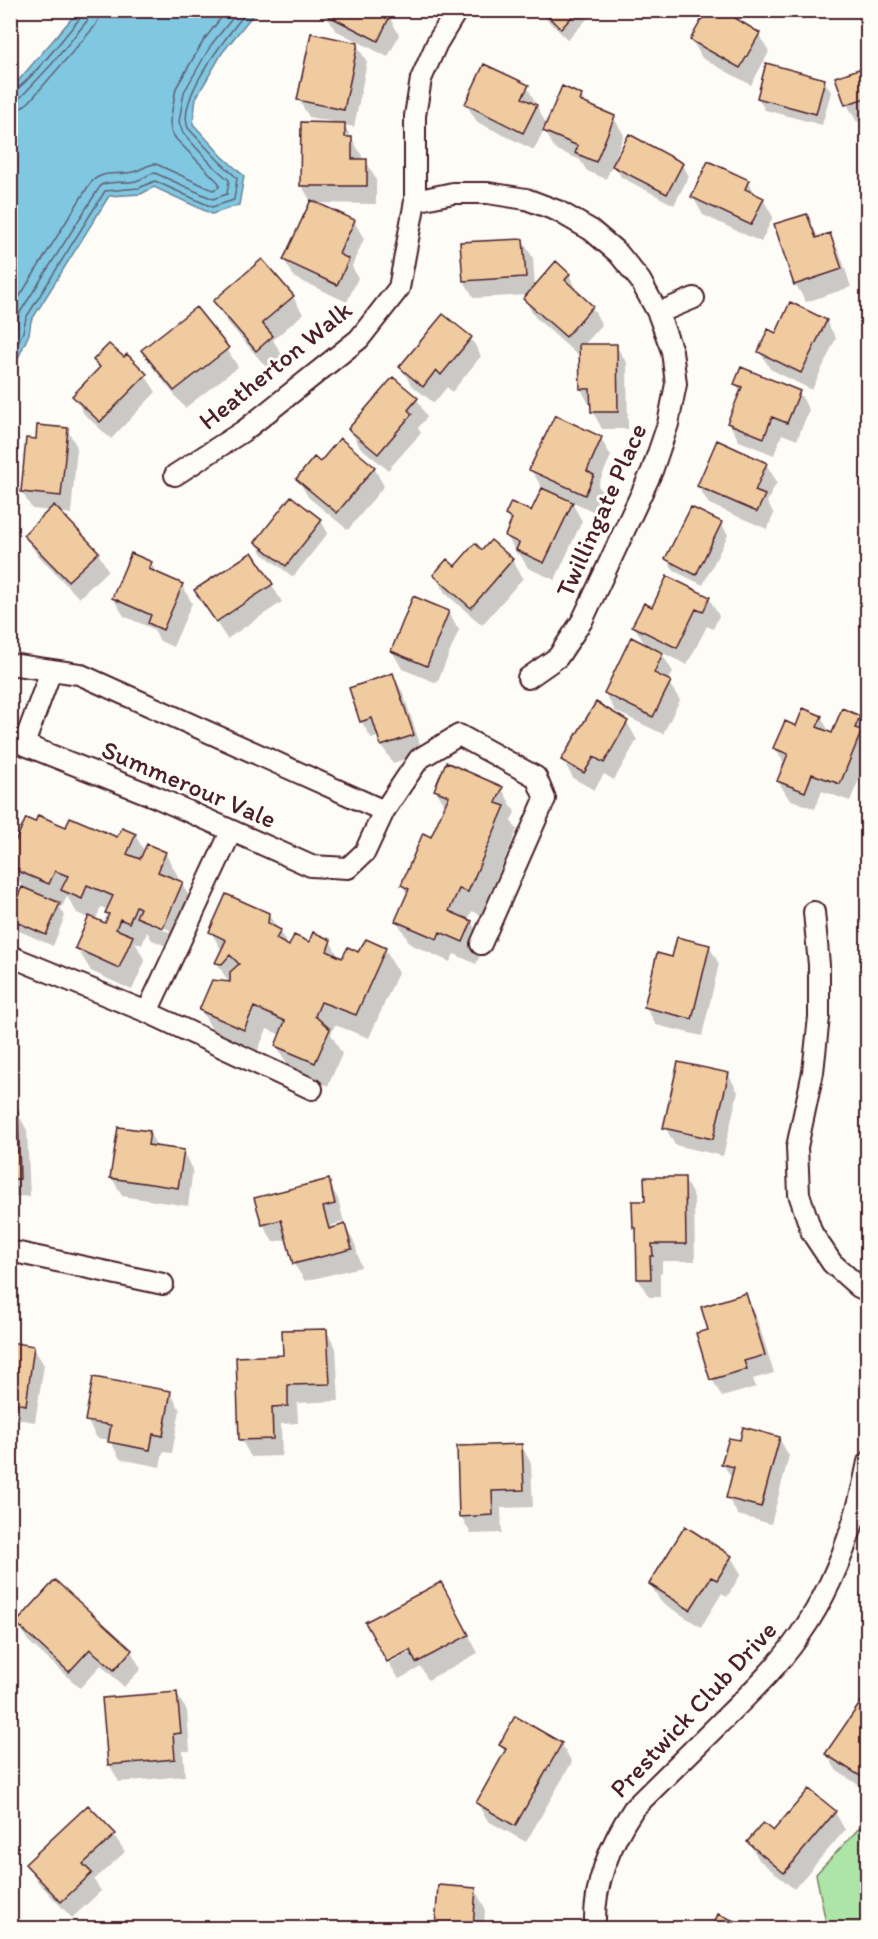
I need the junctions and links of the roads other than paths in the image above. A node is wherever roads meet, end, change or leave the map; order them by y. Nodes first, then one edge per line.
1 (457, 10) edge
2 (415, 201) junction
3 (694, 298) dead end
4 (658, 313) junction
5 (175, 475) dead end
6 (10, 664) edge
7 (51, 671) junction
8 (528, 678) dead end
9 (17, 741) edge
10 (384, 812) junction
11 (231, 832) junction
12 (814, 912) dead end
13 (481, 944) dead end
14 (10, 956) edge
15 (147, 1012) junction
16 (312, 1089) dead end
17 (10, 1251) edge
18 (164, 1284) dead end
19 (867, 1292) edge
20 (867, 1462) edge
21 (595, 1929) edge

1 - 2 street, Heatherton Walk
2 - 4 street, Twillingate Place
2 - 5 street, Heatherton Walk
3 - 4 street
4 - 8 street, Twillingate Place
6 - 7 street
7 - 9 street
7 - 10 street
9 - 11 street, Summerour Vale
10 - 11 street, Summerour Vale
10 - 13 street
11 - 15 street
12 - 19 street
14 - 15 street
15 - 16 street
17 - 18 street
20 - 21 street, Prestwick Club Drive

